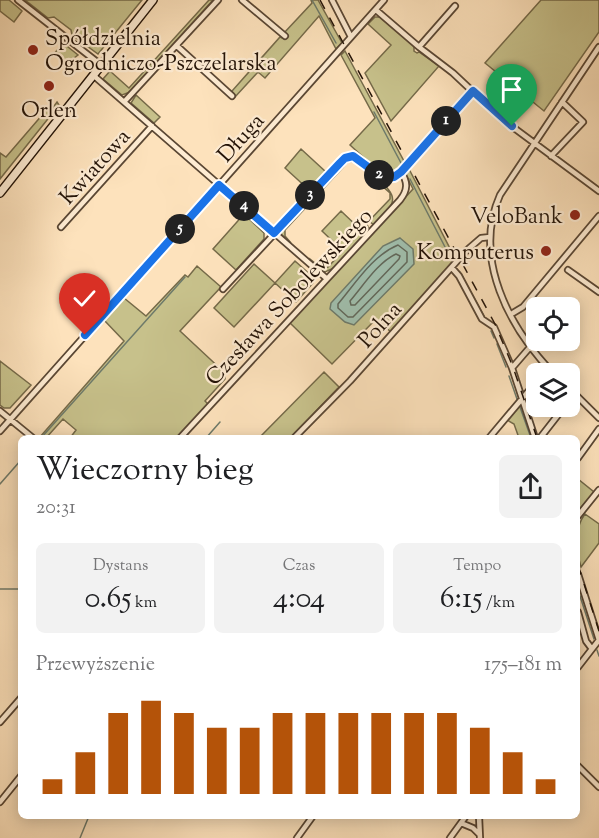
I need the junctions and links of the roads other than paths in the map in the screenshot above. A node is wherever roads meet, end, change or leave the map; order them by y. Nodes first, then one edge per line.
1 (18, 0) edge
2 (153, 0) edge
3 (218, 0) edge
4 (242, 0) edge
5 (332, 0) edge
6 (384, 0) edge
7 (455, 6) dead end
8 (376, 10) junction
9 (285, 36) dead end
10 (351, 37) junction
11 (177, 46) junction
12 (419, 47) junction
13 (599, 47) edge
14 (101, 65) junction
15 (93, 75) junction
16 (473, 91) junction
17 (232, 96) dead end
18 (124, 102) junction
19 (562, 102) junction
20 (152, 126) junction
21 (534, 144) junction
22 (551, 156) junction
23 (401, 172) junction
24 (219, 185) junction
25 (599, 190) edge
26 (0, 193) edge
27 (599, 216) edge
28 (61, 227) dead end
29 (274, 233) junction
30 (490, 237) junction
31 (452, 268) junction
32 (568, 270) dead end
33 (326, 278) junction
34 (223, 289) dead end
35 (599, 292) edge
36 (512, 313) junction
37 (526, 337) edge
38 (527, 351) edge
39 (535, 351) edge
40 (545, 363) edge
41 (512, 368) junction
42 (526, 394) edge
43 (522, 399) junction
44 (580, 399) edge
45 (0, 411) edge
46 (556, 417) edge
47 (599, 418) edge
48 (11, 419) junction
49 (599, 429) edge
50 (0, 431) edge
51 (30, 435) edge
52 (183, 435) edge
53 (297, 435) edge
54 (492, 435) edge
55 (534, 435) edge
56 (542, 435) edge
57 (580, 455) edge
58 (599, 490) edge
59 (580, 514) edge
60 (580, 580) edge
61 (580, 619) edge
62 (599, 640) edge
63 (592, 649) junction
64 (580, 664) edge
65 (18, 701) edge
66 (0, 722) edge
67 (580, 768) edge
68 (18, 780) edge
69 (599, 787) edge
70 (0, 802) edge
71 (311, 819) edge
72 (463, 819) edge
73 (479, 819) edge
74 (461, 823) junction
75 (479, 836) edge
76 (297, 838) edge
77 (450, 838) edge

1 - 14 street
2 - 14 street
3 - 11 street
4 - 9 street
5 - 10 street
6 - 8 street, Długa
7 - 12 street
8 - 10 street, Długa
8 - 12 street
10 - 24 street, Długa
11 - 17 street
11 - 18 street
12 - 16 street
13 - 19 street
14 - 15 street
15 - 18 street
15 - 26 street
16 - 21 street
16 - 23 street
18 - 20 street
19 - 21 street
19 - 22 street
20 - 24 street
20 - 28 street, Kwiatowa
21 - 22 street
21 - 30 street
22 - 25 street
23 - 29 street
23 - 33 street, Czesława Sobolewskiego
24 - 29 street
24 - 48 street, Długa
27 - 36 street
29 - 33 street
29 - 34 street
30 - 31 street, Polna
30 - 36 street
31 - 41 street
31 - 53 street, Polna
32 - 35 street
33 - 52 street, Czesława Sobolewskiego
36 - 37 street
38 - 41 street
39 - 40 street
41 - 43 street
42 - 43 street
43 - 54 street
43 - 55 street
44 - 47 street
45 - 48 street
46 - 56 street
48 - 50 street, Długa
48 - 51 street
49 - 57 street
58 - 59 street
60 - 62 street
61 - 63 street
62 - 63 street
63 - 64 street
65 - 66 street
67 - 69 street
68 - 70 street
71 - 76 street
72 - 74 street
73 - 75 street
74 - 75 street
74 - 77 street

